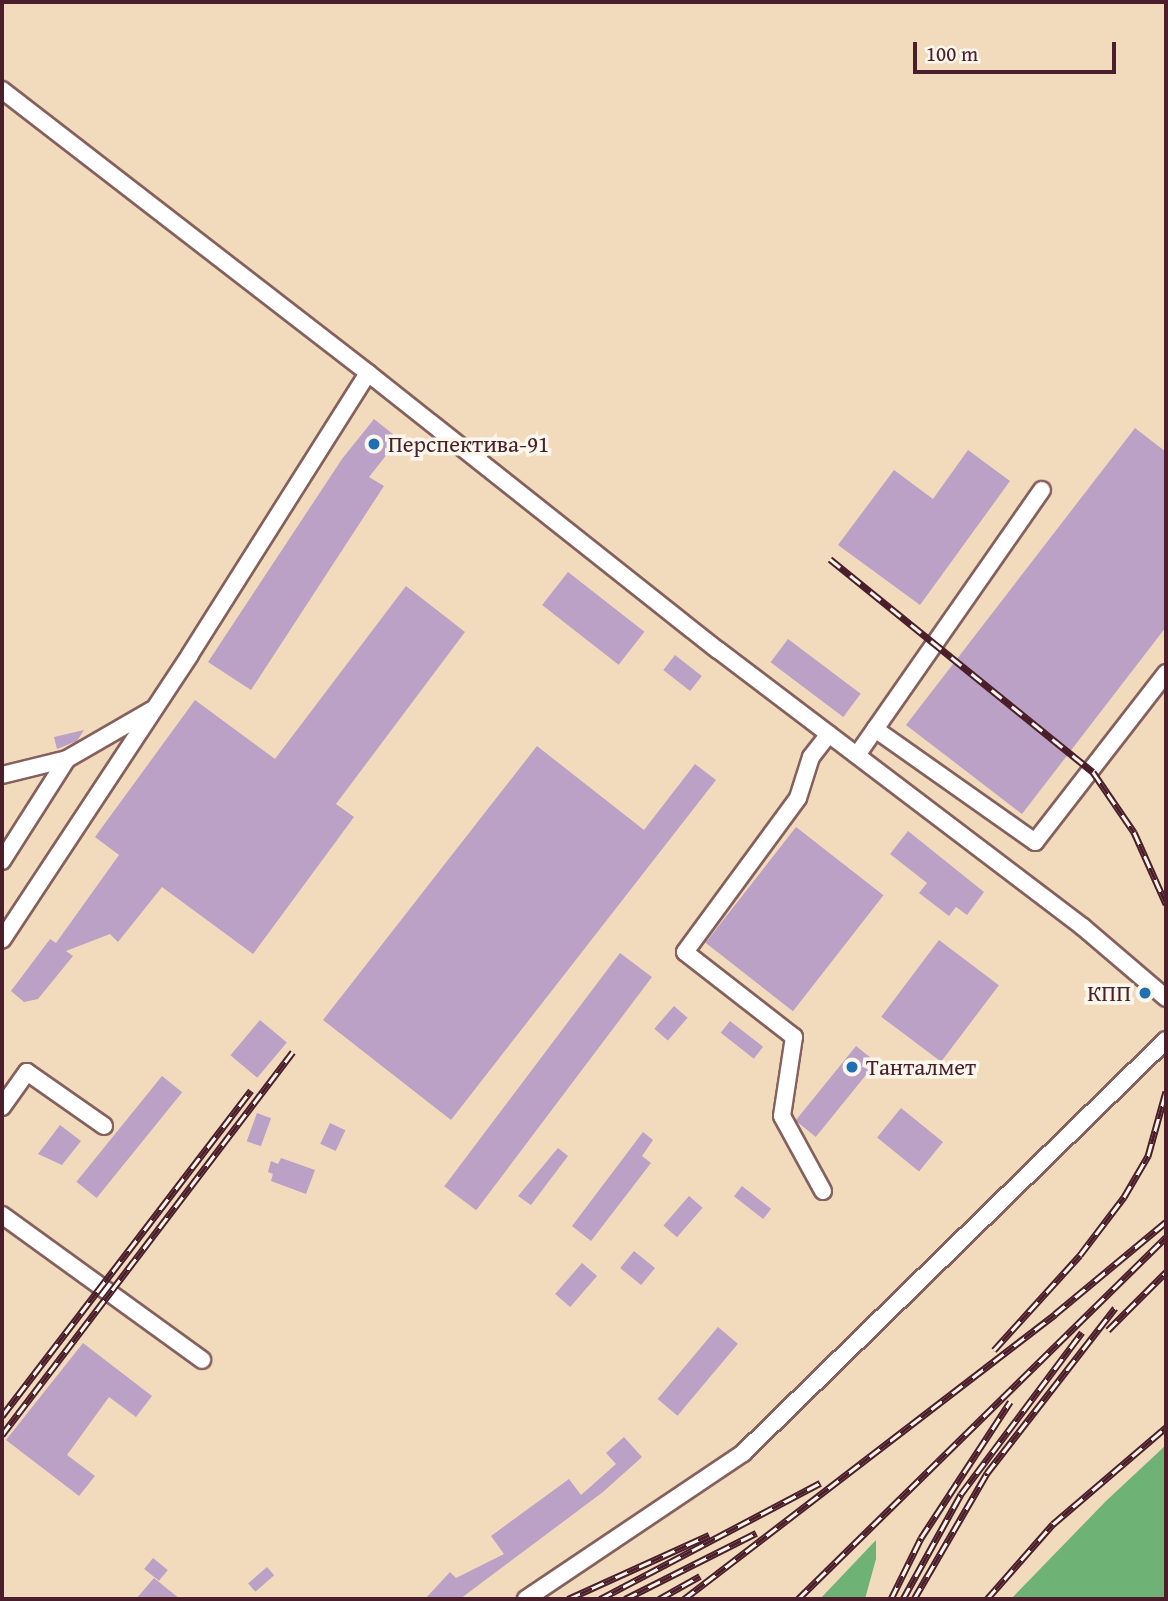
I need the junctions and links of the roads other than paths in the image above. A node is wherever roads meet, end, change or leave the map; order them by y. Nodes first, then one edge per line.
1 (2, 90) edge
2 (368, 373) junction
3 (1042, 490) dead end
4 (1166, 673) edge
5 (154, 709) junction
6 (875, 729) junction
7 (829, 734) junction
8 (857, 755) junction
9 (67, 759) junction
10 (2, 775) edge
11 (2, 861) edge
12 (2, 940) edge
13 (1166, 998) edge
14 (1166, 1040) edge
15 (2, 1107) edge
16 (104, 1126) dead end
17 (824, 1191) dead end
18 (2, 1215) edge
19 (202, 1360) dead end
20 (526, 1599) edge

1 - 2 street
2 - 5 street
2 - 7 street
3 - 6 street
4 - 6 street
5 - 9 street
5 - 12 street
6 - 8 street
7 - 8 street
7 - 17 street
8 - 13 street
9 - 10 street
9 - 11 street
14 - 20 street
15 - 16 street
18 - 19 street

